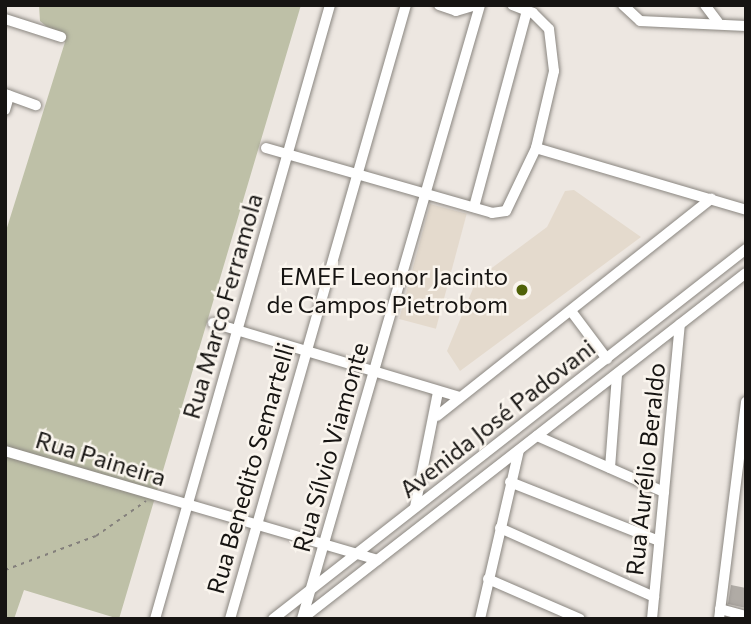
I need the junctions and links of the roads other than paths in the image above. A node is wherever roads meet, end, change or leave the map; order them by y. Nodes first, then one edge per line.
1 (330, 5) edge
2 (406, 5) edge
3 (439, 5) edge
4 (478, 5) edge
5 (512, 5) edge
6 (623, 5) edge
7 (705, 5) edge
8 (530, 12) junction
9 (5, 19) edge
10 (718, 22) junction
11 (743, 23) edge
12 (61, 37) dead end
13 (7, 95) edge
14 (36, 105) dead end
15 (5, 110) edge
16 (265, 148) dead end
17 (536, 148) junction
18 (289, 155) junction
19 (356, 174) junction
20 (426, 193) junction
21 (711, 200) junction
22 (474, 207) junction
23 (746, 210) edge
24 (746, 249) edge
25 (746, 274) edge
26 (734, 282) junction
27 (746, 286) edge
28 (571, 310) junction
29 (213, 323) dead end
30 (680, 324) junction
31 (237, 330) junction
32 (304, 350) junction
33 (607, 359) junction
34 (374, 370) junction
35 (617, 374) junction
36 (438, 392) junction
37 (459, 397) junction
38 (746, 402) edge
39 (437, 416) junction
40 (743, 433) edge
41 (537, 436) junction
42 (520, 450) junction
43 (5, 451) edge
44 (610, 468) junction
45 (495, 469) junction
46 (423, 472) junction
47 (510, 482) junction
48 (444, 485) junction
49 (664, 492) junction
50 (185, 506) junction
51 (415, 508) junction
52 (257, 524) junction
53 (500, 528) junction
54 (659, 541) junction
55 (324, 543) junction
56 (355, 554) junction
57 (377, 559) junction
58 (488, 579) junction
59 (312, 588) junction
60 (654, 597) junction
61 (719, 614) edge
62 (746, 616) edge
63 (155, 619) edge
64 (230, 619) edge
65 (273, 619) edge
66 (303, 619) edge
67 (480, 619) edge
68 (580, 619) edge
69 (652, 619) edge

1 - 18 street, Rua Marco Ferramola
2 - 19 street, Rua Benedito Semartelli
3 - 4 street
4 - 20 street, Rua Sílvio Viamonte
5 - 8 street
6 - 10 street
7 - 10 street
8 - 17 street
8 - 22 street
9 - 12 street
10 - 11 street
13 - 14 street
13 - 15 street
16 - 18 street
17 - 21 street
17 - 22 street
18 - 19 street
18 - 31 street, Rua Marco Ferramola
19 - 20 street
19 - 32 street, Rua Benedito Semartelli
20 - 22 street
20 - 34 street, Rua Sílvio Viamonte
21 - 23 street
21 - 28 street
24 - 33 street, Avenida José Padovani
25 - 26 street, Avenida José Padovani
26 - 27 street
26 - 30 street, Avenida José Padovani
28 - 33 street
28 - 37 street
29 - 31 street
30 - 35 street, Avenida José Padovani
30 - 49 street, Rua Aurélio Beraldo
31 - 32 street
31 - 50 street, Rua Marco Ferramola
32 - 34 street
32 - 52 street, Rua Benedito Semartelli
33 - 48 street, Avenida José Padovani
34 - 36 street
34 - 55 street, Rua Sílvio Viamonte
35 - 41 street, Avenida José Padovani
35 - 44 street
36 - 37 street
36 - 39 street
37 - 39 street
38 - 40 street
39 - 46 street
40 - 61 street
41 - 42 street, Avenida José Padovani
41 - 44 street
42 - 45 street, Avenida José Padovani
42 - 47 street
43 - 50 street, Rua Paineira
44 - 49 street
45 - 47 street
45 - 57 street, Avenida José Padovani
46 - 48 street
46 - 51 street
47 - 53 street
47 - 54 street
48 - 51 street, Avenida José Padovani
49 - 54 street, Rua Aurélio Beraldo
50 - 52 street, Rua Paineira
50 - 63 street, Rua Marco Ferramola
51 - 56 street, Avenida José Padovani
52 - 55 street, Rua Paineira
52 - 64 street, Rua Benedito Semartelli
53 - 58 street
53 - 60 street
54 - 60 street, Rua Aurélio Beraldo
55 - 56 street, Rua Paineira
55 - 59 street, Rua Sílvio Viamonte
56 - 57 street, Rua Paineira
56 - 59 street, Avenida José Padovani
57 - 66 street, Avenida José Padovani
58 - 67 street
58 - 68 street
59 - 65 street, Avenida José Padovani
59 - 66 street, Rua Sílvio Viamonte
60 - 69 street, Rua Aurélio Beraldo
61 - 62 street

